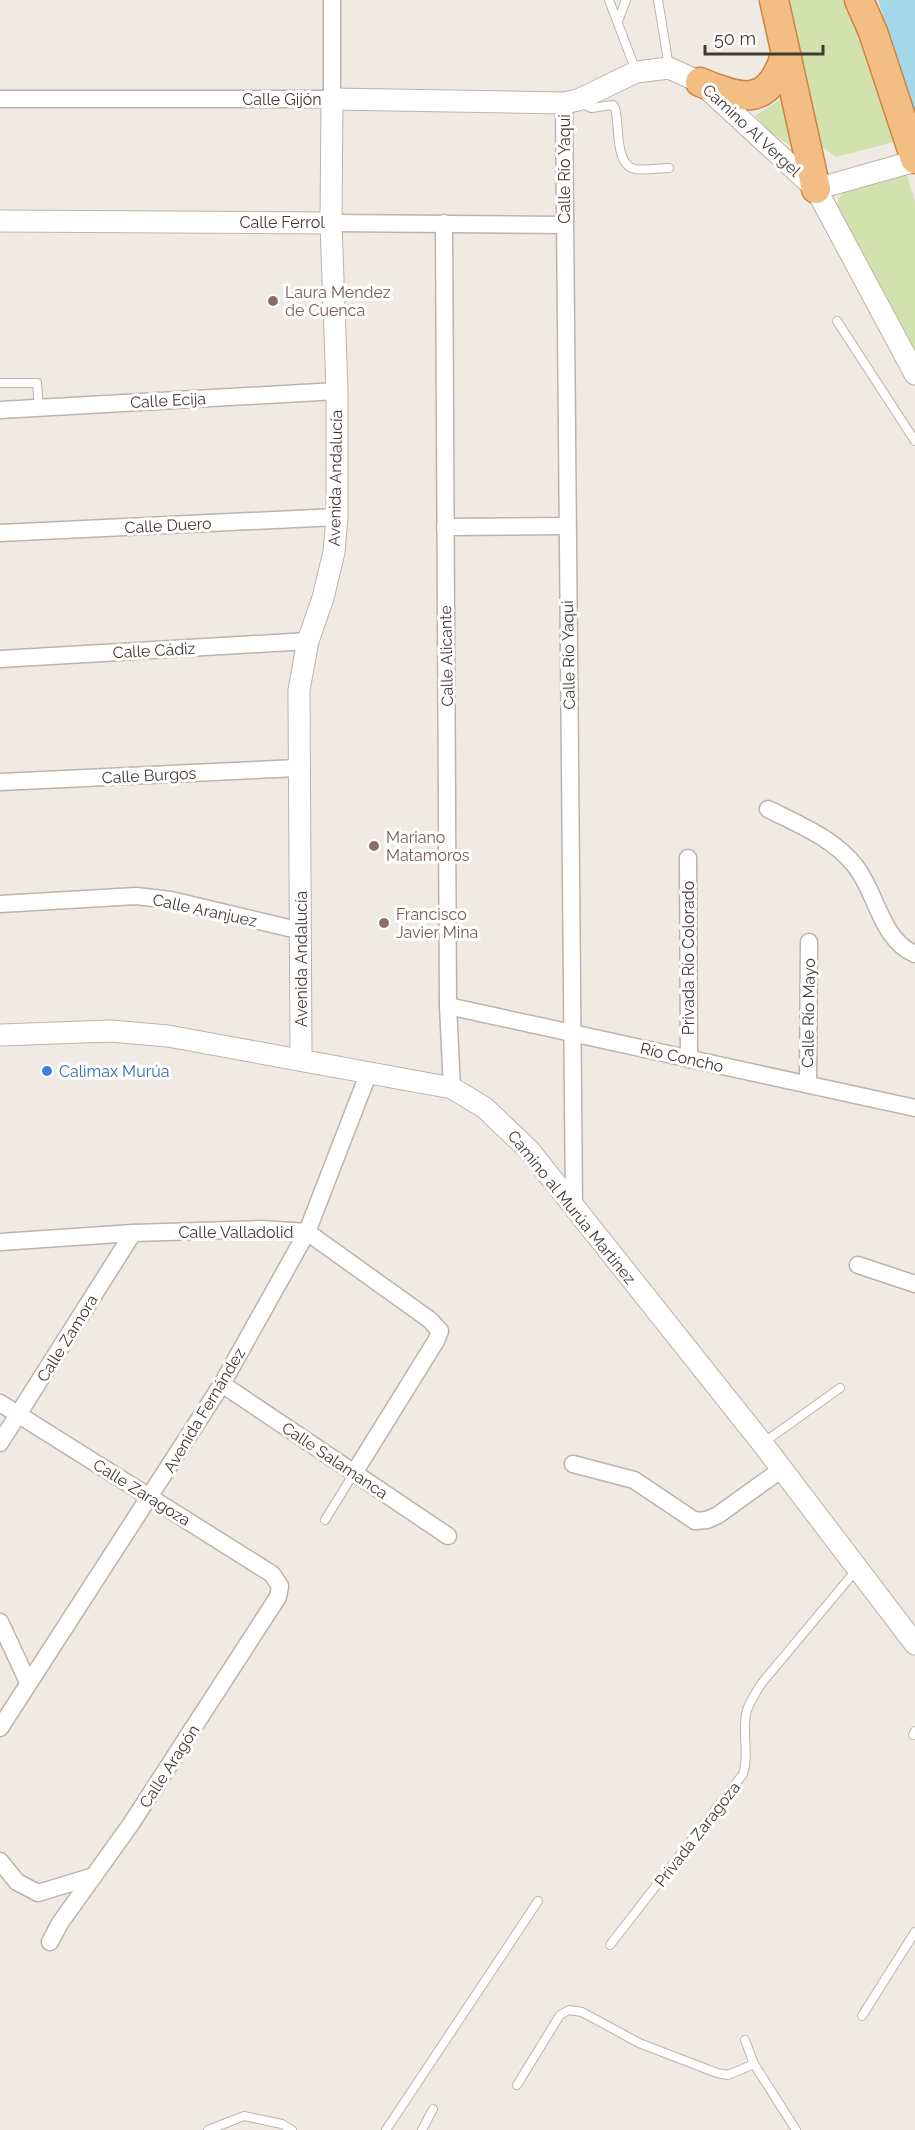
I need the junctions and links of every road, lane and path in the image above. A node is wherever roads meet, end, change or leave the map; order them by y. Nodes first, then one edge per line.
1 (332, 0) edge
2 (609, 0) edge
3 (626, 0) edge
4 (658, 0) edge
5 (774, 0) edge
6 (859, 0) edge
7 (618, 21) junction
8 (785, 56) junction
9 (669, 68) junction
10 (636, 72) junction
11 (700, 82) junction
12 (0, 99) edge
13 (332, 99) junction
14 (571, 102) junction
15 (915, 160) edge
16 (669, 168) dead end
17 (828, 187) junction
18 (0, 221) edge
19 (331, 222) junction
20 (444, 223) junction
21 (564, 225) junction
22 (837, 321) dead end
23 (915, 374) edge
24 (0, 383) edge
25 (337, 391) junction
26 (39, 408) junction
27 (0, 410) edge
28 (915, 441) edge
29 (337, 517) junction
30 (567, 526) junction
31 (445, 527) junction
32 (0, 533) edge
33 (308, 641) junction
34 (0, 659) edge
35 (298, 768) junction
36 (0, 782) edge
37 (768, 809) dead end
38 (688, 858) dead end
39 (0, 904) edge
40 (301, 931) junction
41 (809, 942) dead end
42 (915, 954) edge
43 (448, 1006) junction
44 (572, 1031) junction
45 (0, 1035) edge
46 (301, 1059) junction
47 (689, 1059) junction
48 (369, 1072) junction
49 (807, 1084) junction
50 (452, 1088) junction
51 (915, 1100) edge
52 (915, 1107) edge
53 (574, 1208) junction
54 (307, 1232) junction
55 (133, 1233) junction
56 (0, 1242) edge
57 (858, 1265) dead end
58 (915, 1284) edge
59 (222, 1384) junction
60 (840, 1388) dead end
61 (0, 1403) edge
62 (18, 1415) junction
63 (0, 1443) edge
64 (762, 1443) junction
65 (573, 1464) dead end
66 (782, 1469) junction
67 (354, 1473) junction
68 (151, 1498) junction
69 (325, 1520) dead end
70 (448, 1536) dead end
71 (858, 1568) junction
72 (280, 1586) joint
73 (0, 1622) edge
74 (915, 1644) edge
75 (28, 1682) junction
76 (0, 1728) edge
77 (3, 1869) edge
78 (94, 1876) junction
79 (538, 1901) dead end
80 (915, 1932) edge
81 (50, 1942) dead end
82 (610, 1945) dead end
83 (862, 2016) dead end
84 (745, 2040) dead end
85 (754, 2064) junction
86 (517, 2085) dead end
87 (433, 2109) dead end
88 (208, 2130) edge
89 (292, 2130) edge
90 (386, 2130) edge
91 (422, 2130) edge
92 (796, 2130) edge

1 - 13 street, Avenida Andalucía
2 - 7 lane
3 - 7 lane
4 - 9 lane
5 - 8 highway
6 - 15 highway
7 - 10 lane
8 - 11 highway
8 - 17 highway
9 - 10 street
9 - 11 street, Camino Al Vergel
10 - 14 street
11 - 17 street, Camino Al Vergel
12 - 13 street, Calle Gijón
13 - 14 street, Calle Gijón
13 - 19 street, Avenida Andalucía
14 - 16 lane
14 - 21 street, Calle Río Yaqui
15 - 17 street
17 - 23 street, Camino Al Vergel
18 - 19 street, Calle Ferrol
19 - 20 street, Calle Ferrol
19 - 25 street, Avenida Andalucía
20 - 21 street, Calle Ferrol
20 - 31 street, Calle Alicante
21 - 30 street, Calle Río Yaqui
22 - 28 lane
24 - 26 lane
25 - 26 street, Calle Ecija
25 - 29 street, Avenida Andalucía
26 - 27 street, Calle Ecija
29 - 32 street, Calle Duero
29 - 33 street, Avenida Andalucía
30 - 31 street
30 - 44 street, Calle Río Yaqui
31 - 43 street, Calle Alicante
33 - 34 street, Calle Cádiz
33 - 35 street, Avenida Andalucía
35 - 36 street, Calle Burgos
35 - 40 street, Avenida Andalucía
37 - 42 street
38 - 47 street, Privada Río Colorado
39 - 40 street, Calle Aranjuez
40 - 46 street, Avenida Andalucía
41 - 49 street, Calle Río Mayo
43 - 44 street, Río Concho
43 - 50 street, Calle Alicante
44 - 47 street, Río Concho
44 - 53 street, Calle Río Yaqui
45 - 46 street, Camino al Murúa Martínez
46 - 48 street, Camino al Murúa Martínez
47 - 49 street, Río Concho
48 - 50 street, Camino al Murúa Martínez
48 - 54 street, Avenida Fernández
49 - 52 street, Río Concho
50 - 53 street, Camino al Murúa Martínez
51 - 52 street
53 - 64 street, Camino al Murúa Martínez
54 - 55 street, Calle Valladolid
54 - 59 street, Avenida Fernández
54 - 67 street, Calle Valladolid
55 - 56 street, Calle Valladolid
55 - 62 street, Calle Zamora
57 - 58 street
59 - 67 street, Calle Salamanca
59 - 68 street, Avenida Fernández
60 - 64 lane
61 - 62 street, Calle Zaragoza
62 - 63 street, Calle Zamora
62 - 68 street, Calle Zaragoza
64 - 66 street, Camino al Murúa Martínez
65 - 66 street
66 - 71 street, Camino al Murúa Martínez
67 - 69 lane
67 - 70 street, Calle Salamanca
68 - 72 street, Calle Zaragoza
68 - 75 street, Avenida Fernández
71 - 74 street, Camino al Murúa Martínez
71 - 82 lane, Privada Zaragoza
72 - 78 street, Calle Aragón
73 - 75 street
75 - 76 street, Avenida Fernández
77 - 78 street
78 - 81 street, Calle Aragón
79 - 90 lane
80 - 83 lane
84 - 85 lane
85 - 86 lane
85 - 92 lane
87 - 91 lane
88 - 89 lane

